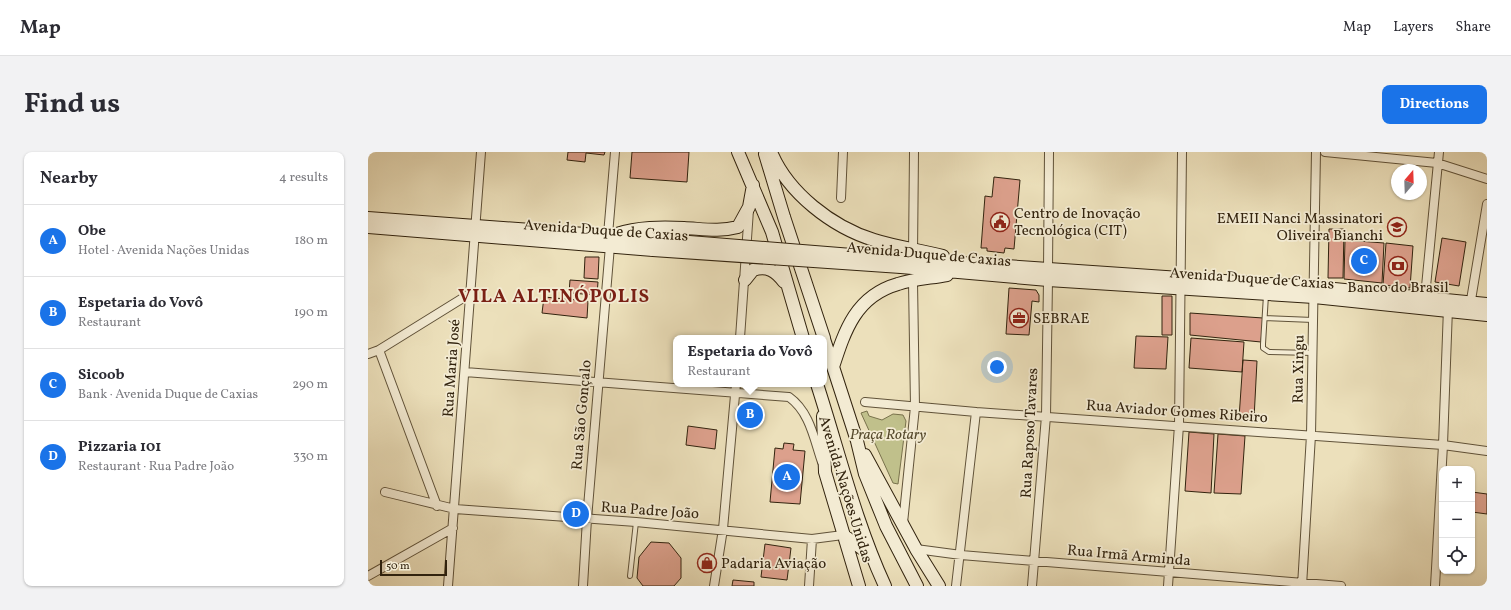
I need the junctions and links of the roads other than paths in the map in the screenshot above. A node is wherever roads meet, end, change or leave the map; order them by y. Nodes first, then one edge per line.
1 (481, 152) edge
2 (615, 152) edge
3 (738, 152) edge
4 (765, 152) edge
5 (771, 152) edge
6 (843, 152) edge
7 (914, 152) edge
8 (1049, 152) edge
9 (1182, 152) edge
10 (1316, 152) edge
11 (1325, 152) edge
12 (1439, 152) edge
13 (1437, 163) junction
14 (1487, 179) edge
15 (753, 184) junction
16 (841, 198) dead end
17 (1487, 204) edge
18 (749, 207) junction
19 (368, 218) edge
20 (368, 228) edge
21 (475, 231) junction
22 (610, 239) junction
23 (907, 259) junction
24 (963, 272) junction
25 (1048, 275) junction
26 (745, 280) junction
27 (913, 282) junction
28 (1181, 284) junction
29 (786, 286) junction
30 (1314, 292) junction
31 (471, 293) junction
32 (1266, 295) junction
33 (1425, 297) junction
34 (1448, 304) junction
35 (1487, 304) edge
36 (1470, 307) junction
37 (1487, 315) edge
38 (1265, 318) junction
39 (1313, 320) junction
40 (740, 335) edge
41 (802, 335) edge
42 (823, 335) edge
43 (827, 348) edge
44 (379, 350) junction
45 (1313, 353) junction
46 (368, 354) edge
47 (833, 367) junction
48 (465, 372) junction
49 (598, 382) junction
50 (673, 385) edge
51 (712, 387) edge
52 (818, 387) edge
53 (735, 388) edge
54 (823, 401) junction
55 (865, 402) dead end
56 (915, 407) junction
57 (976, 412) junction
58 (1046, 416) junction
59 (1179, 425) junction
60 (1311, 435) junction
61 (857, 441) junction
62 (1443, 445) junction
63 (1487, 451) edge
64 (825, 472) junction
65 (385, 492) dead end
66 (437, 506) junction
67 (455, 510) junction
68 (587, 519) junction
69 (636, 522) junction
70 (903, 523) junction
71 (453, 528) junction
72 (723, 529) junction
73 (843, 535) junction
74 (812, 538) junction
75 (916, 549) junction
76 (870, 554) junction
77 (961, 556) junction
78 (1034, 562) junction
79 (1169, 572) junction
80 (368, 576) edge
81 (630, 576) dead end
82 (1302, 585) edge
83 (448, 586) edge
84 (583, 586) edge
85 (714, 586) edge
86 (809, 586) edge
87 (859, 586) edge
88 (885, 586) edge
89 (917, 586) edge
90 (939, 586) edge
91 (956, 586) edge
92 (1032, 586) edge
93 (1168, 586) edge
94 (1340, 586) edge
95 (1435, 586) edge

1 - 21 street, Rua Maria José
2 - 22 street, Rua São Gonçalo
3 - 15 main road
4 - 42 main road, Avenida Nações Unidas
5 - 23 main road
6 - 16 street
7 - 23 street
8 - 25 street, Rua Raposo Tavares
9 - 28 street
10 - 30 street, Rua Xingu
11 - 13 street
12 - 13 street
13 - 14 street
13 - 33 street
15 - 18 main road
15 - 29 main road
17 - 36 street
18 - 22 main road
18 - 26 street
19 - 21 main road, Avenida Duque de Caxias
20 - 21 main road, Avenida Duque de Caxias
21 - 22 main road, Avenida Duque de Caxias
21 - 31 street, Rua Maria José
22 - 23 main road, Avenida Duque de Caxias, bridge
22 - 49 street, Rua São Gonçalo
23 - 24 main road, Avenida Duque de Caxias
23 - 25 main road, Avenida Duque de Caxias
24 - 25 main road, Avenida Duque de Caxias
24 - 27 main road
25 - 28 main road, Avenida Duque de Caxias
25 - 58 street, Rua Raposo Tavares
26 - 29 main road
26 - 40 street
27 - 47 main road
27 - 56 street
28 - 30 main road, Avenida Duque de Caxias
28 - 32 main road, Avenida Duque de Caxias
28 - 59 street
29 - 41 main road
30 - 32 main road, Avenida Duque de Caxias
30 - 33 main road, Avenida Duque de Caxias
30 - 34 main road, Avenida Duque de Caxias
30 - 39 street, Rua Xingu
31 - 44 street
31 - 48 street, Rua Maria José
32 - 38 lane
33 - 34 main road, Avenida Duque de Caxias
34 - 36 main road, Avenida Duque de Caxias
34 - 62 street
35 - 36 main road, Avenida Duque de Caxias
36 - 37 main road, Avenida Duque de Caxias
38 - 39 lane
38 - 45 lane
39 - 45 street, Rua Xingu
43 - 47 main road, Avenida Nações Unidas
44 - 46 street
44 - 66 street
45 - 60 street, Rua Xingu
47 - 61 main road, Avenida Nações Unidas
48 - 49 street
48 - 67 street, Rua Maria José
49 - 50 street
49 - 68 street, Rua São Gonçalo
51 - 53 street
52 - 54 main road, Avenida Nações Unidas
53 - 64 street, Avenida Nações Unidas
53 - 72 street
54 - 64 main road
54 - 76 main road, Avenida Nações Unidas
55 - 56 street, Rua Aviador Gomes Ribeiro
56 - 57 street, Rua Aviador Gomes Ribeiro
56 - 70 street
57 - 58 street, Rua Aviador Gomes Ribeiro
57 - 77 street
58 - 59 street, Rua Aviador Gomes Ribeiro
58 - 78 street, Rua Raposo Tavares
59 - 60 street, Rua Aviador Gomes Ribeiro
59 - 79 street
60 - 62 street, Rua Aviador Gomes Ribeiro
60 - 82 street, Rua Xingu
61 - 70 main road, Avenida Nações Unidas
61 - 89 main road, Avenida Nações Unidas
62 - 63 street, Rua Aviador Gomes Ribeiro
62 - 95 street
64 - 73 main road, Avenida Nações Unidas
65 - 66 street, Rua Padre João
66 - 67 street, Rua Padre João
67 - 68 street, Rua Padre João
67 - 71 street, Rua Maria José
68 - 69 street, Rua Padre João
68 - 84 street, Rua São Gonçalo
69 - 72 street, Rua Padre João
69 - 81 lane
70 - 75 main road, Avenida Nações Unidas
71 - 80 street
71 - 83 street, Rua Maria José
72 - 74 street, Rua Padre João
72 - 85 street
73 - 74 street, Rua Padre João
73 - 76 main road
73 - 87 main road, Avenida Nações Unidas
74 - 86 street
75 - 77 street, Rua Irmã Arminda
75 - 90 main road, Avenida Nações Unidas
76 - 88 main road, Avenida Nações Unidas
77 - 78 street, Rua Irmã Arminda
77 - 91 street
78 - 79 street, Rua Irmã Arminda
78 - 92 street, Rua Raposo Tavares
79 - 82 street, Rua Irmã Arminda
79 - 93 street
82 - 94 street, Rua Irmã Arminda

